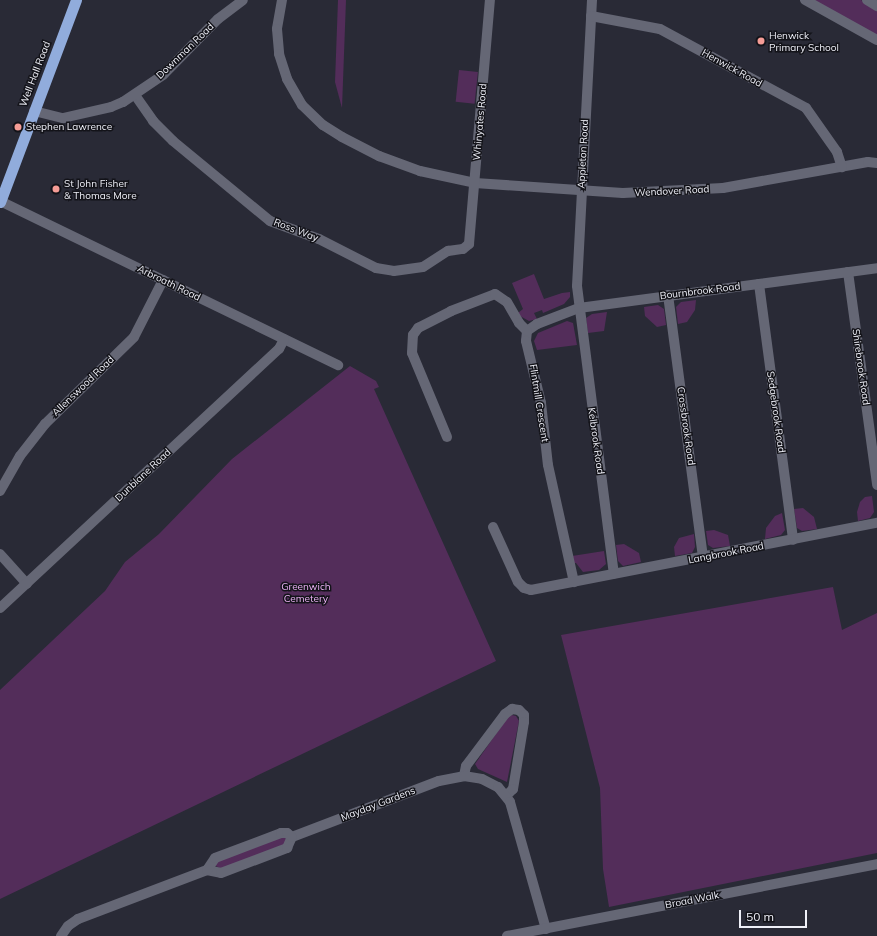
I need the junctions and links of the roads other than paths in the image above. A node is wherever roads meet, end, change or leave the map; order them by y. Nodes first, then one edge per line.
1 (76, 0) edge
2 (243, 0) edge
3 (282, 0) edge
4 (490, 0) edge
5 (592, 0) edge
6 (805, 0) edge
7 (867, 0) edge
8 (877, 6) edge
9 (591, 16) junction
10 (877, 40) edge
11 (135, 95) junction
12 (34, 111) junction
13 (874, 160) edge
14 (842, 166) junction
15 (475, 183) junction
16 (581, 192) junction
17 (0, 201) edge
18 (469, 244) joint
19 (877, 268) edge
20 (848, 272) junction
21 (163, 280) junction
22 (758, 284) junction
23 (668, 295) junction
24 (579, 308) junction
25 (527, 331) junction
26 (284, 340) junction
27 (338, 365) dead end
28 (447, 437) dead end
29 (877, 485) edge
30 (0, 491) edge
31 (877, 523) edge
32 (492, 527) dead end
33 (793, 540) junction
34 (0, 554) edge
35 (703, 557) junction
36 (614, 574) junction
37 (574, 582) junction
38 (27, 584) junction
39 (0, 608) edge
40 (464, 776) junction
41 (506, 796) junction
42 (292, 837) junction
43 (877, 864) edge
44 (207, 870) junction
45 (546, 928) junction
46 (61, 936) edge
47 (506, 936) edge

1 - 12 highway, Well Hall Road
2 - 11 street, Downman Road
3 - 15 street, Wendover Road
4 - 15 street, Whinyates Road
5 - 9 street, Appleton Road
6 - 10 street
7 - 8 street
9 - 14 street, Henwick Road
9 - 16 street, Appleton Road
11 - 12 street, Downman Road
11 - 18 street, Ross Way
12 - 17 highway, Well Hall Road
13 - 14 street, Wendover Road
14 - 16 street, Wendover Road
15 - 16 street, Wendover Road
15 - 18 street, Whinyates Road
16 - 24 street, Appleton Road
17 - 21 street, Arbroath Road
19 - 20 street, Bournbrook Road
20 - 22 street, Bournbrook Road
20 - 29 street, Shirebrook Road
21 - 26 street, Arbroath Road
21 - 30 street, Allenswood Road
22 - 23 street, Bournbrook Road
22 - 33 street, Sedgebrook Road
23 - 24 street, Bournbrook Road
23 - 35 street, Crossbrook Road
24 - 25 street, Bournbrook Road
24 - 36 street, Kelbrook Road
25 - 28 street
25 - 37 street, Flintmill Crescent
26 - 27 street, Arbroath Road
26 - 38 street, Dunblane Road
31 - 33 street, Langbrook Road
32 - 37 street
33 - 35 street, Langbrook Road
34 - 38 street
35 - 36 street, Langbrook Road
36 - 37 street, Langbrook Road
38 - 39 street, Dunblane Road
40 - 41 street, Mayday Gardens
40 - 41 street
40 - 42 street, Mayday Gardens
41 - 45 street, Mayday Gardens
42 - 44 street, Mayday Gardens
42 - 44 street, Mayday Gardens
43 - 45 street, Broad Walk
44 - 46 street, Mayday Gardens
45 - 47 street, Broad Walk

